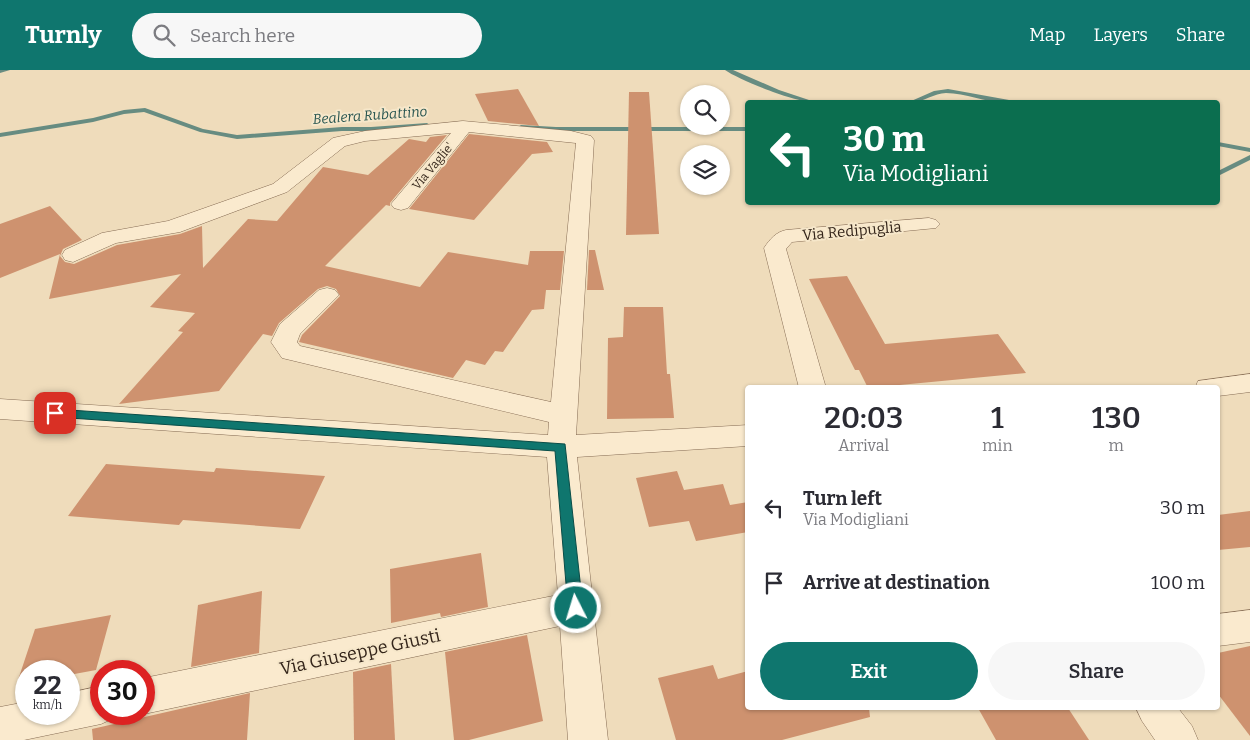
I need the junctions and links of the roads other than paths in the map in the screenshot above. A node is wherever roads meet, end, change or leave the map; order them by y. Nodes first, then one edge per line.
1 (463, 126) junction
2 (401, 204) dead end
3 (929, 224) dead end
4 (73, 255) dead end
5 (326, 295) dead end
6 (1250, 383) edge
7 (812, 385) edge
8 (1220, 387) edge
9 (0, 409) edge
10 (562, 431) junction
11 (745, 435) edge
12 (576, 608) junction
13 (1250, 626) edge
14 (1220, 630) edge
15 (155, 694) edge
16 (1156, 710) edge
17 (15, 723) edge
18 (0, 726) edge
19 (588, 740) edge
20 (1178, 740) edge

1 - 2 street, Via Vaglie'
1 - 4 street
1 - 10 street
3 - 7 street, Via Redipuglia
5 - 10 street
6 - 8 street
9 - 10 street
10 - 11 street
10 - 12 street
12 - 15 street, Via Giuseppe Giusti
12 - 19 street
13 - 14 street
16 - 20 street
17 - 18 street

